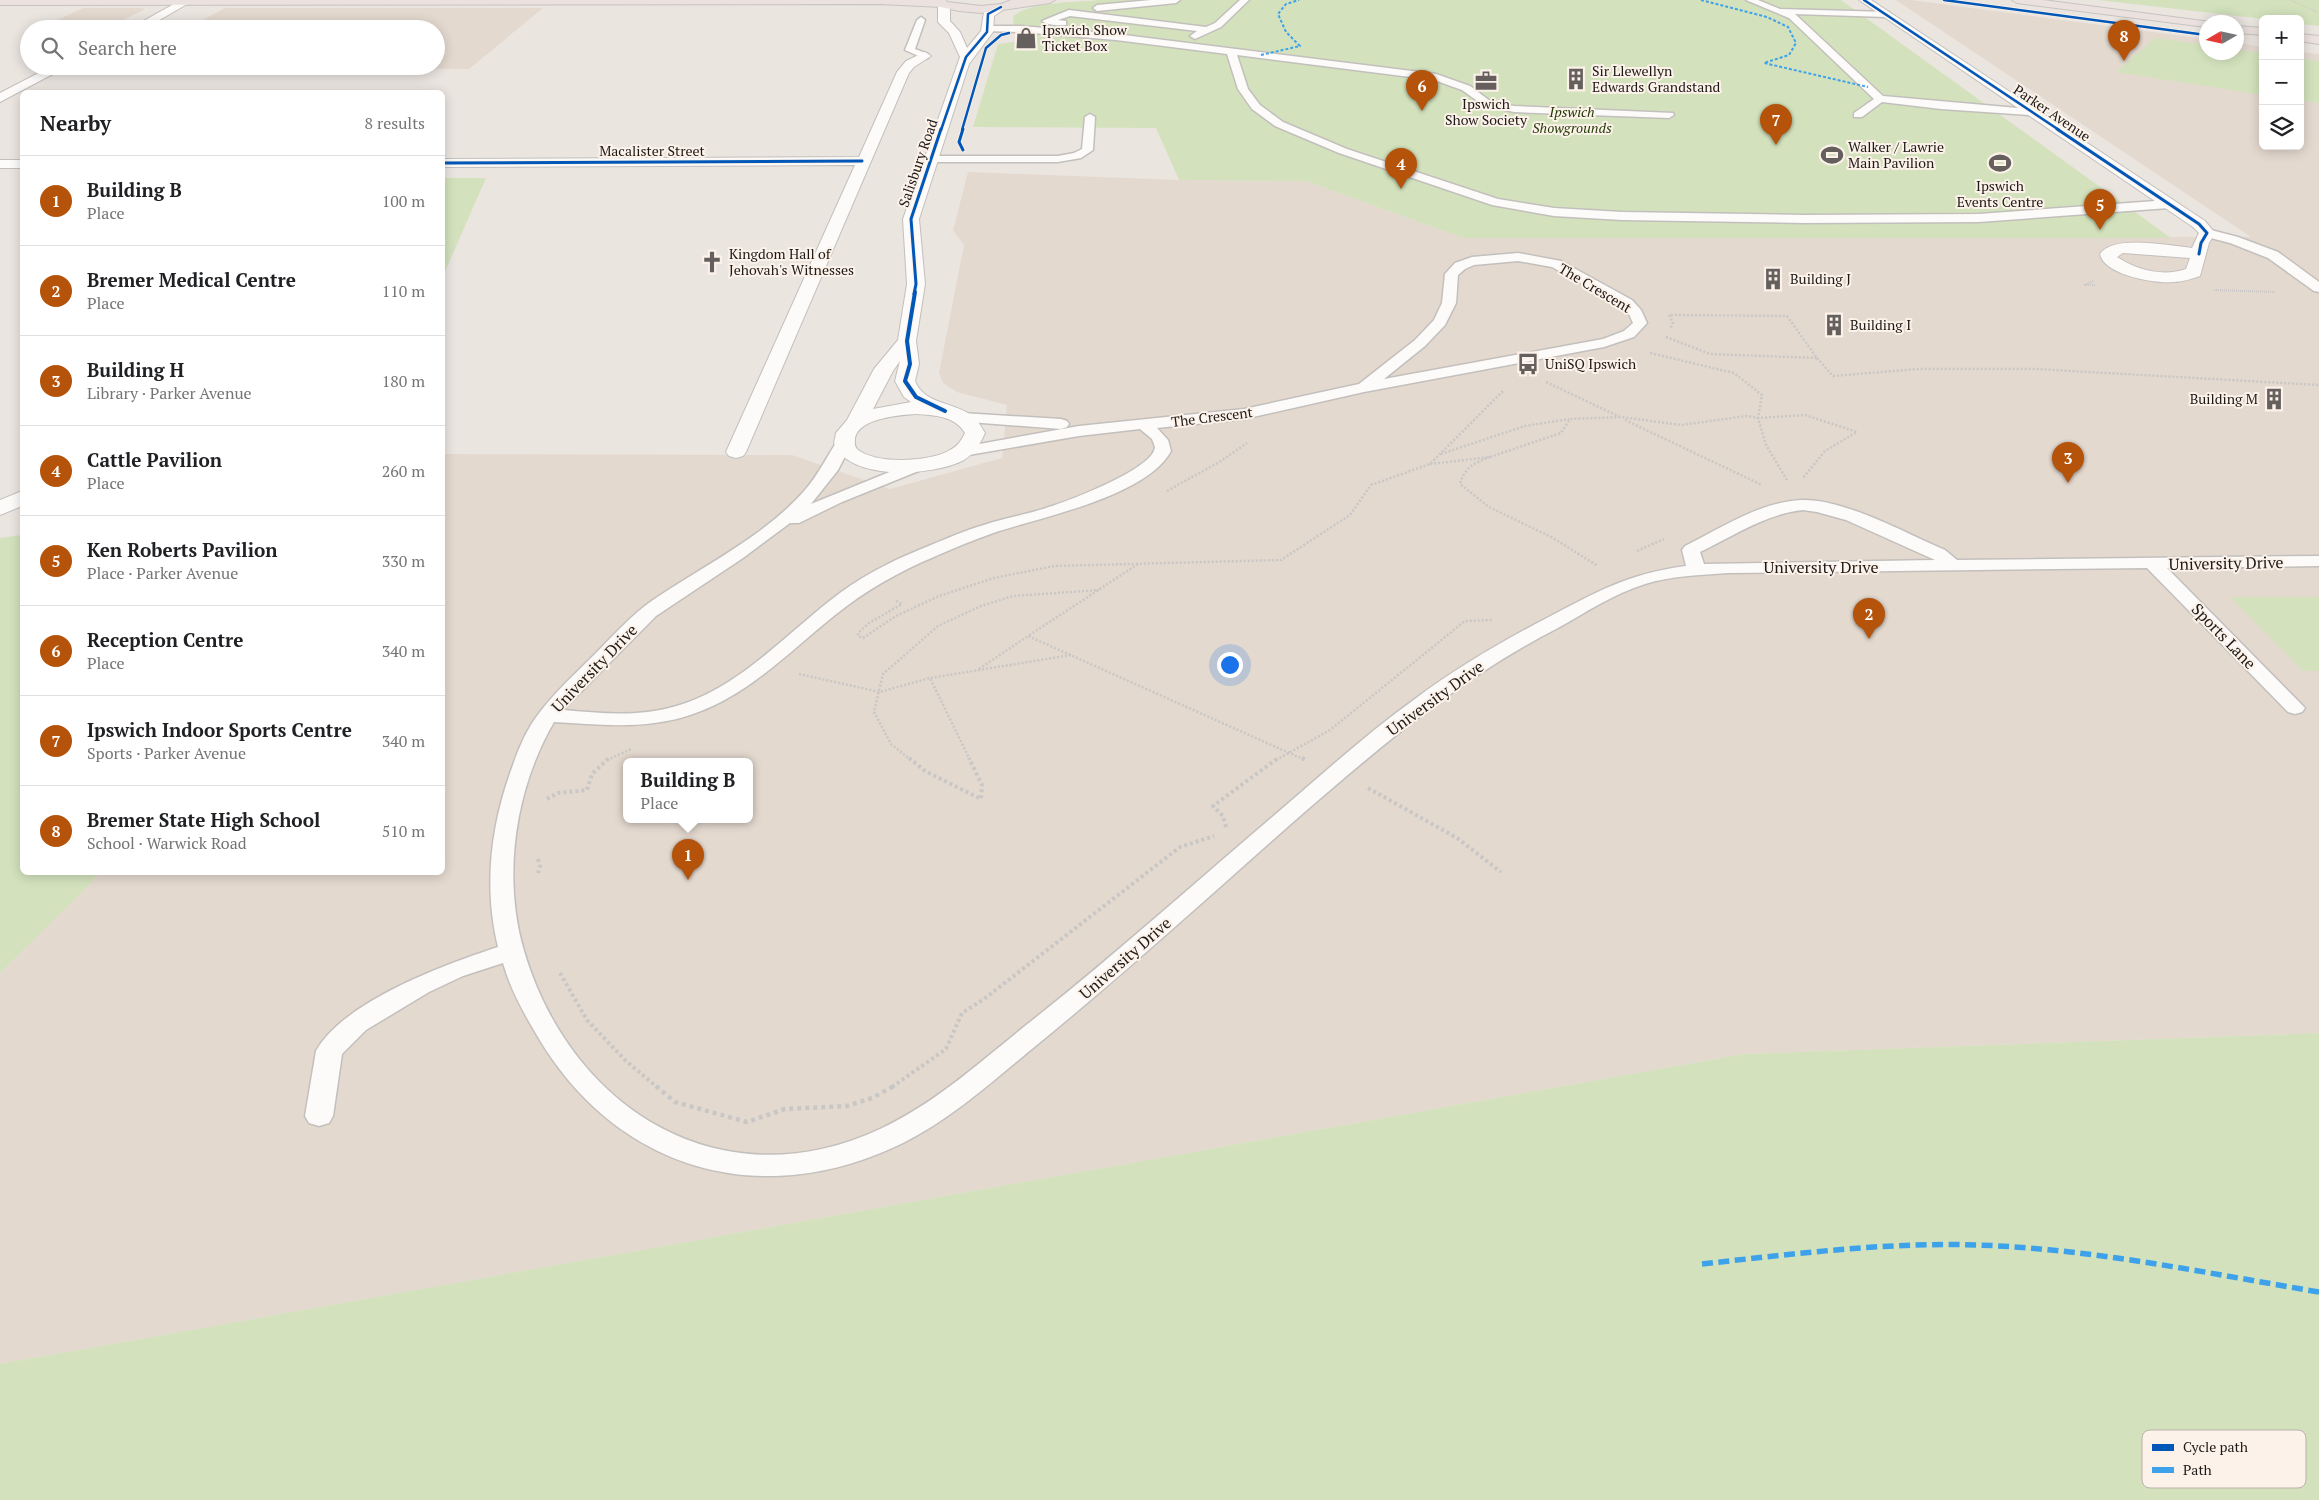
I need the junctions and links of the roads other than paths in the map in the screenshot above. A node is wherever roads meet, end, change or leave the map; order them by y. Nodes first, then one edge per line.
1 (1018, 0) edge
2 (1050, 0) edge
3 (1176, 0) edge
4 (1245, 0) edge
5 (1750, 0) edge
6 (1864, 0) edge
7 (2017, 0) edge
8 (2049, 0) edge
9 (188, 1) edge
10 (209, 1) edge
11 (0, 2) edge
12 (943, 3) edge
13 (1003, 7) junction
14 (1780, 11) junction
15 (1069, 13) junction
16 (1886, 14) junction
17 (151, 20) edge
18 (173, 20) edge
19 (921, 20) dead end
20 (1046, 21) junction
21 (2199, 21) edge
22 (2199, 22) edge
23 (948, 25) junction
24 (2244, 25) edge
25 (2259, 27) edge
26 (988, 29) junction
27 (1026, 29) junction
28 (2244, 29) edge
29 (1207, 30) junction
30 (2259, 31) edge
31 (2304, 33) edge
32 (2319, 35) edge
33 (1190, 38) junction
34 (2304, 38) edge
35 (2319, 40) edge
36 (1177, 44) junction
37 (1231, 51) junction
38 (925, 56) joint
39 (966, 57) junction
40 (45, 75) edge
41 (68, 75) edge
42 (38, 90) edge
43 (0, 98) edge
44 (1880, 99) junction
45 (20, 100) edge
46 (0, 110) edge
47 (2030, 112) junction
48 (1858, 115) dead end
49 (1669, 116) dead end
50 (1090, 117) dead end
51 (931, 159) junction
52 (862, 161) junction
53 (445, 163) edge
54 (0, 164) edge
55 (20, 164) edge
56 (2169, 204) junction
57 (2207, 233) junction
58 (2199, 254) dead end
59 (2319, 288) edge
60 (907, 341) junction
61 (1426, 351) junction
62 (1476, 367) junction
63 (1364, 387) junction
64 (954, 414) junction
65 (855, 424) junction
66 (1144, 425) junction
67 (1118, 426) junction
68 (844, 443) junction
69 (963, 451) junction
70 (736, 452) dead end
71 (920, 465) junction
72 (20, 499) edge
73 (0, 508) edge
74 (772, 529) junction
75 (2319, 561) edge
76 (2153, 564) junction
77 (1953, 566) junction
78 (1696, 570) junction
79 (2295, 708) dead end
80 (548, 715) junction
81 (512, 951) junction
82 (319, 1116) dead end

1 - 13 main road
2 - 13 main road
3 - 15 lane
4 - 29 lane
5 - 14 lane
6 - 16 street, Parker Avenue
7 - 22 main road
8 - 21 main road
9 - 10 main road
9 - 11 main road
9 - 17 street
10 - 12 main road
10 - 18 street
12 - 13 main road
12 - 23 street
13 - 26 street, Salisbury Road
14 - 16 lane
14 - 44 lane
15 - 20 lane
15 - 29 lane
16 - 47 street, Parker Avenue
19 - 38 lane
20 - 27 lane
20 - 33 lane
23 - 26 street
23 - 39 street
24 - 25 main road
26 - 27 lane
26 - 39 street, Salisbury Road
27 - 36 lane
28 - 30 main road
29 - 33 lane
31 - 32 main road
33 - 36 lane
34 - 35 main road
36 - 37 lane
37 - 49 lane
37 - 56 lane
38 - 52 street
39 - 51 street, Salisbury Road
40 - 43 street
41 - 42 street
44 - 47 lane
44 - 48 lane
45 - 46 street
47 - 56 street, Parker Avenue
50 - 51 lane
51 - 60 street, Salisbury Road
52 - 53 street, Macalister Street
52 - 70 street
54 - 55 street
56 - 57 street, Parker Avenue
57 - 58 street
57 - 59 lane
60 - 64 street, Salisbury Road
60 - 65 street
61 - 62 lane, The Crescent
61 - 62 lane, The Crescent
61 - 63 lane, The Crescent
62 - 63 lane, The Crescent
63 - 66 lane, The Crescent
64 - 65 street
64 - 67 lane, The Crescent
64 - 69 street
65 - 68 street
66 - 67 lane, The Crescent
66 - 80 lane
67 - 69 lane, The Crescent
68 - 71 street
68 - 74 lane, University Drive
69 - 71 street
71 - 74 lane, University Drive
72 - 73 street
74 - 80 lane, University Drive
75 - 76 lane, University Drive
76 - 77 lane, University Drive
76 - 79 lane, Sports Lane
77 - 78 lane, University Drive
77 - 78 lane
78 - 81 lane, University Drive
80 - 81 lane, University Drive
81 - 82 lane

